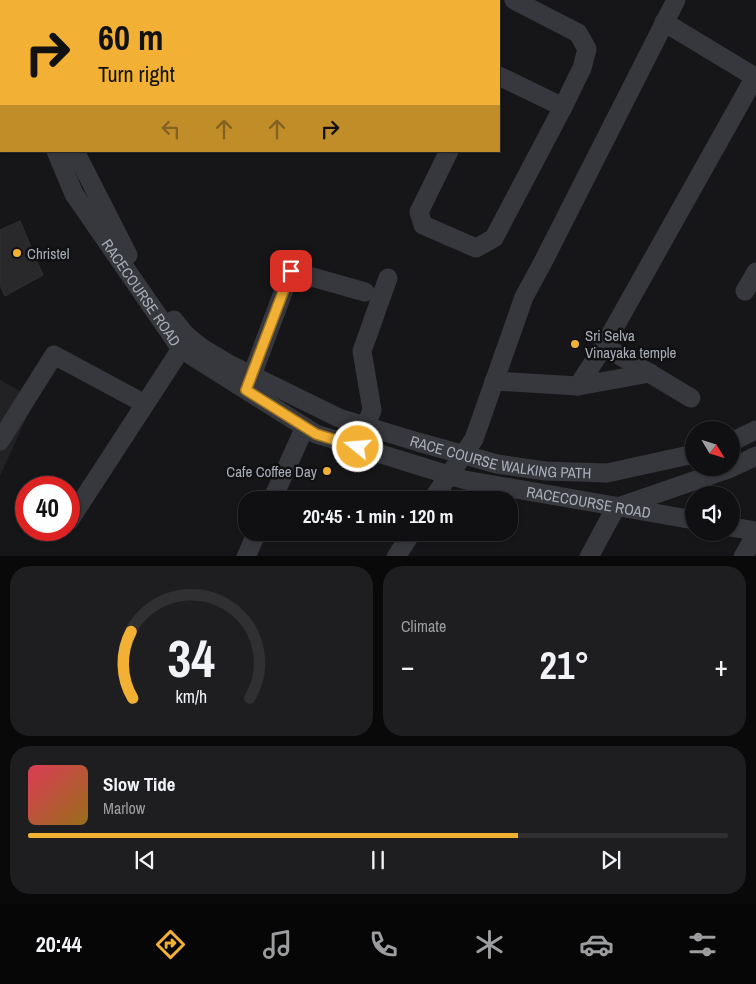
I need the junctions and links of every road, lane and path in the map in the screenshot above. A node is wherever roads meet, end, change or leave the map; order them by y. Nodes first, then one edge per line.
1 (514, 0) edge
2 (676, 0) edge
3 (664, 22) junction
4 (500, 76) edge
5 (756, 76) edge
6 (563, 107) junction
7 (56, 152) edge
8 (76, 152) edge
9 (449, 152) edge
10 (756, 272) edge
11 (388, 278) dead end
12 (745, 291) dead end
13 (365, 292) dead end
14 (604, 346) junction
15 (181, 349) junction
16 (650, 373) junction
17 (494, 381) junction
18 (249, 383) junction
19 (578, 386) junction
20 (691, 398) dead end
21 (145, 404) junction
22 (366, 426) junction
23 (305, 427) junction
24 (756, 430) edge
25 (740, 438) edge
26 (0, 441) edge
27 (358, 447) junction
28 (463, 454) junction
29 (685, 456) edge
30 (756, 456) edge
31 (448, 475) junction
32 (276, 491) edge
33 (438, 491) edge
34 (80, 504) edge
35 (617, 507) junction
36 (685, 518) edge
37 (740, 529) edge
38 (756, 533) edge
39 (253, 541) edge
40 (406, 541) edge
41 (246, 556) edge
42 (396, 556) edge
43 (589, 556) edge
44 (743, 556) edge

1 - 6 street
2 - 3 street
3 - 5 street
3 - 17 street
4 - 6 street
5 - 14 street
6 - 9 street
7 - 15 street, RACECOURSE ROAD
8 - 18 street, RACE COURSE WALKING PATH
10 - 12 street
11 - 22 street
13 - 18 street
14 - 16 street
14 - 19 street
15 - 18 street, RACECOURSE ROAD
15 - 21 street
16 - 19 street
16 - 20 street
17 - 19 street
17 - 28 street
18 - 22 street, RACE COURSE WALKING PATH
18 - 23 street, RACECOURSE ROAD
21 - 26 street
21 - 34 street
22 - 27 street
22 - 28 street, RACE COURSE WALKING PATH
23 - 27 street, RACECOURSE ROAD
23 - 32 street
24 - 25 street
27 - 31 street, RACECOURSE ROAD
28 - 29 street, RACE COURSE WALKING PATH
28 - 31 street
30 - 35 street
31 - 33 street
31 - 35 street, RACECOURSE ROAD
35 - 36 street, RACECOURSE ROAD
35 - 43 street
37 - 38 street
38 - 44 street
39 - 41 street
40 - 42 street

